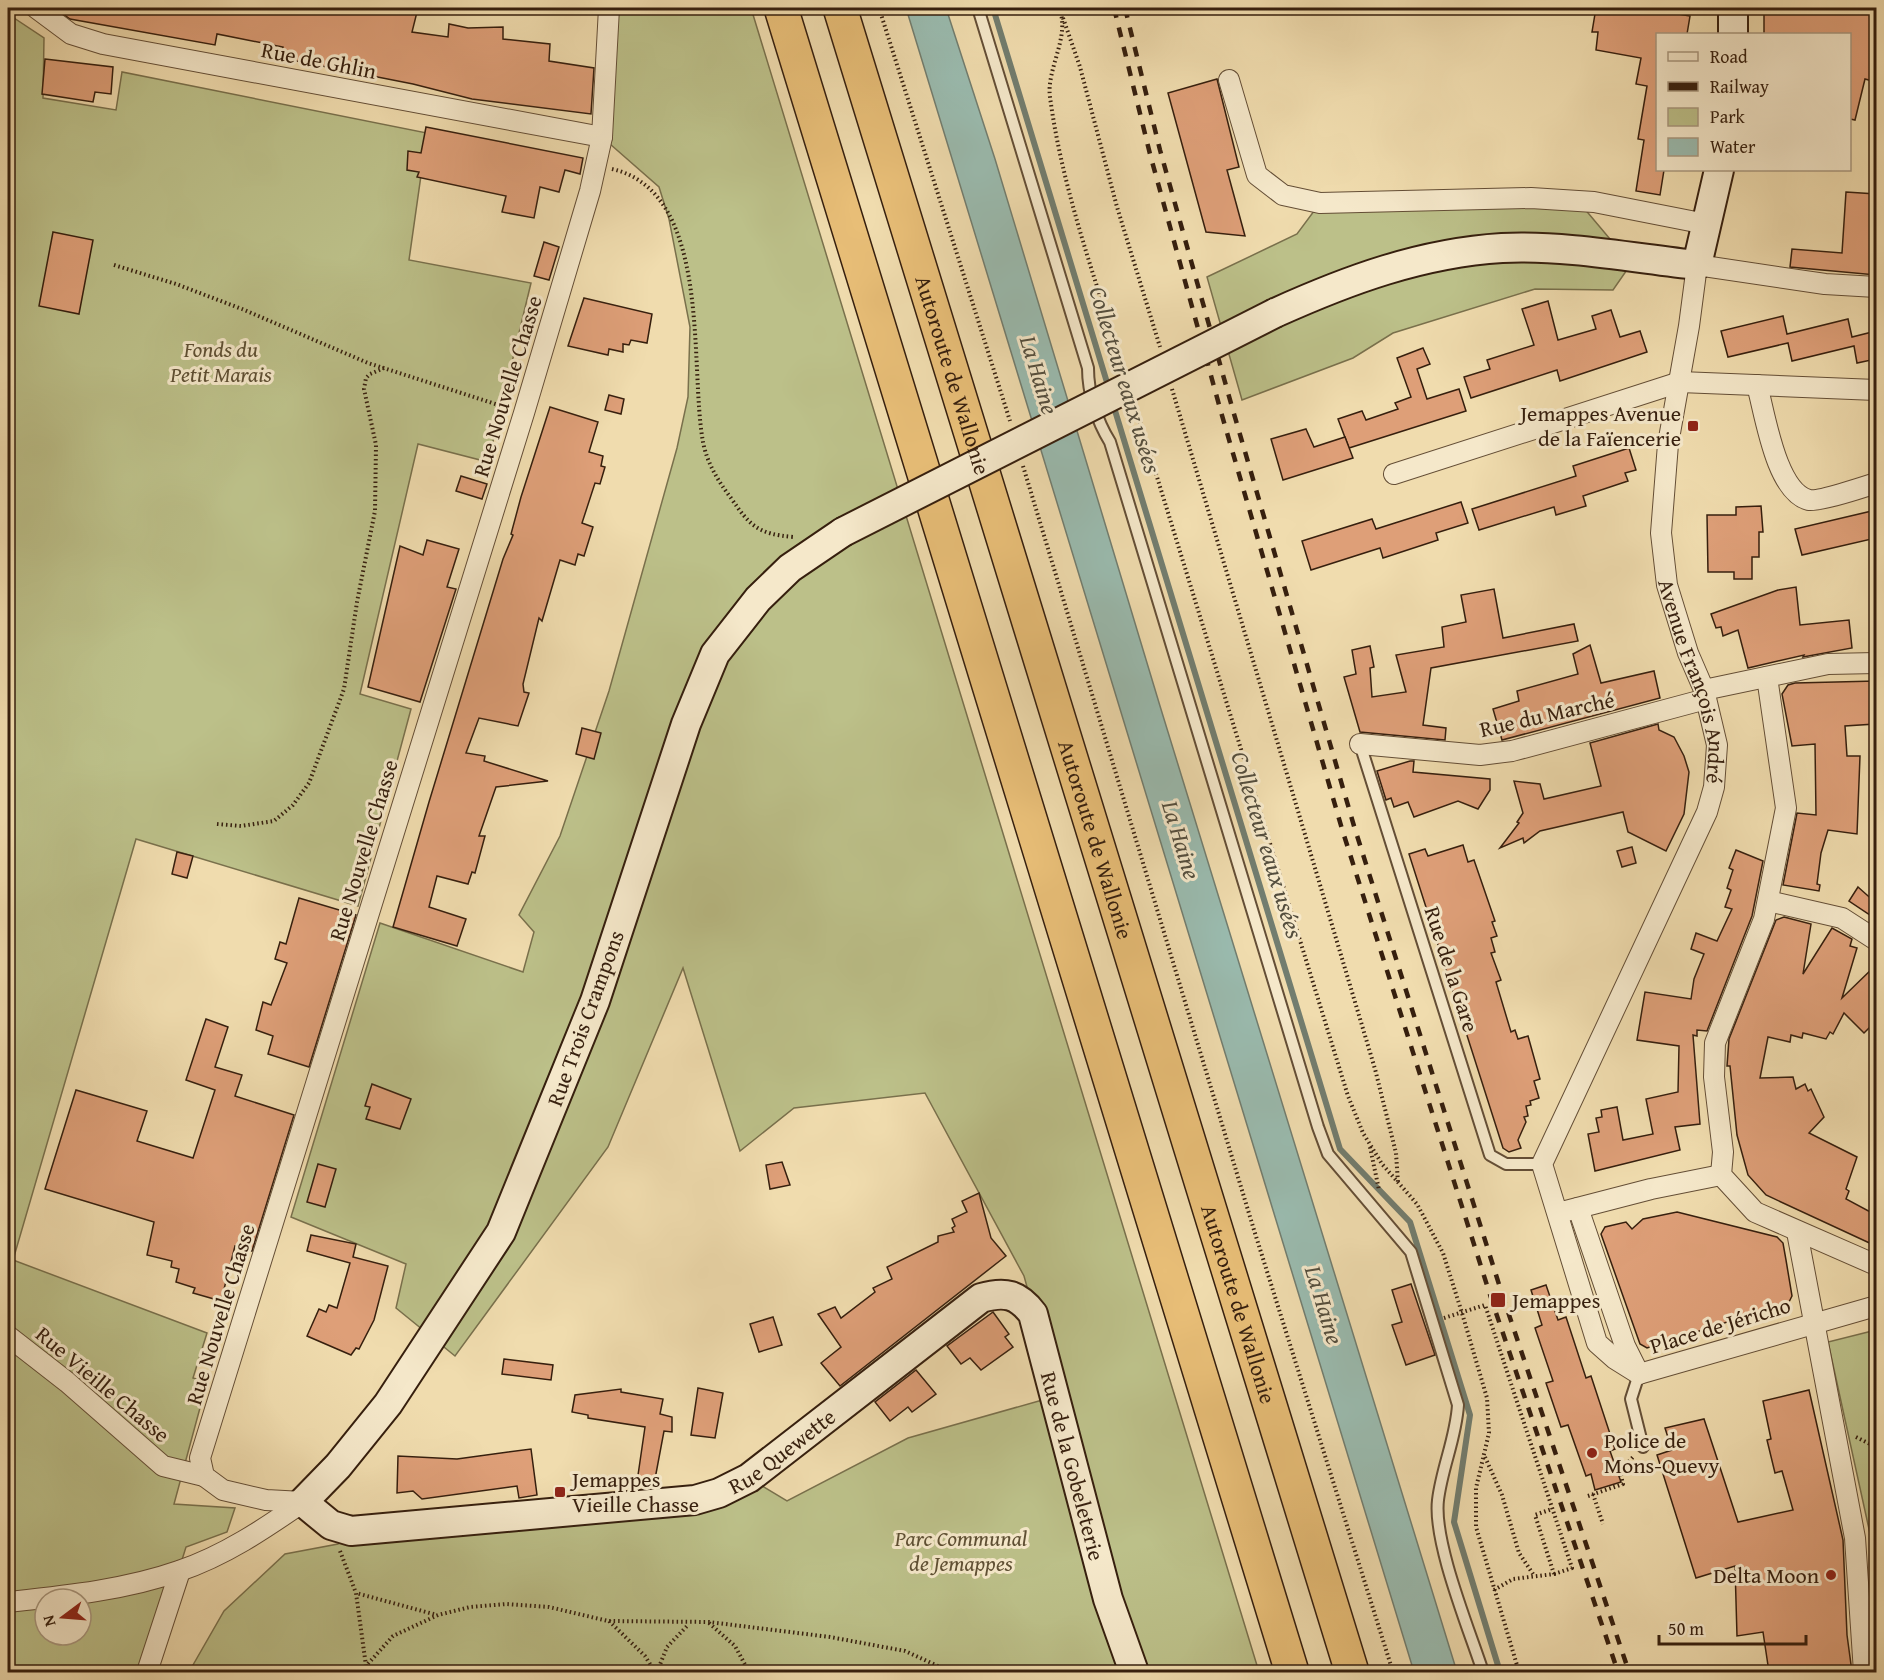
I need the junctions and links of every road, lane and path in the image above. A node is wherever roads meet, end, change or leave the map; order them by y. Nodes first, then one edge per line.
1 (36, 8) edge
2 (609, 8) edge
3 (781, 8) edge
4 (840, 8) edge
5 (879, 8) edge
6 (978, 8) edge
7 (1733, 8) edge
8 (1060, 10) edge
9 (1733, 33) edge
10 (1229, 80) dead end
11 (602, 137) junction
12 (596, 165) junction
13 (1719, 171) edge
14 (1706, 224) junction
15 (114, 265) dead end
16 (1697, 265) junction
17 (1876, 287) edge
18 (1162, 356) dead end
19 (384, 368) junction
20 (1125, 375) dead end
21 (1169, 378) dead end
22 (1680, 382) junction
23 (1757, 385) junction
24 (1876, 390) edge
25 (1132, 398) dead end
26 (524, 413) junction
27 (1012, 430) dead end
28 (1022, 463) dead end
29 (1394, 474) dead end
30 (1876, 483) edge
31 (837, 537) junction
32 (1876, 663) edge
33 (1767, 677) junction
34 (1705, 695) junction
35 (1360, 744) joint
36 (217, 824) dead end
37 (1768, 901) junction
38 (1876, 939) edge
39 (1369, 1143) junction
40 (1542, 1164) junction
41 (1721, 1175) junction
42 (1398, 1184) junction
43 (1578, 1208) junction
44 (1557, 1214) junction
45 (1386, 1223) junction
46 (1797, 1232) junction
47 (1876, 1264) edge
48 (981, 1298) joint
49 (1876, 1306) edge
50 (1462, 1313) junction
51 (1814, 1322) junction
52 (8, 1336) edge
53 (1639, 1374) junction
54 (1643, 1447) joint
55 (1485, 1456) junction
56 (204, 1476) junction
57 (303, 1502) junction
58 (1552, 1509) junction
59 (1603, 1524) dead end
60 (331, 1525) junction
61 (180, 1571) junction
62 (1554, 1574) junction
63 (1533, 1575) junction
64 (1494, 1590) junction
65 (356, 1593) junction
66 (8, 1602) edge
67 (438, 1615) junction
68 (608, 1621) junction
69 (709, 1622) junction
70 (689, 1624) junction
71 (366, 1666) junction
72 (147, 1672) edge
73 (366, 1672) edge
74 (656, 1672) edge
75 (749, 1672) edge
76 (951, 1672) edge
77 (1134, 1672) edge
78 (1292, 1672) edge
79 (1352, 1672) edge
80 (1394, 1672) edge
81 (1483, 1672) edge
82 (1519, 1672) edge
83 (1864, 1672) edge

1 - 11 street, Rue de Ghlin
2 - 11 street, Rue Nouvelle Chasse
3 - 78 highway
4 - 79 highway, Autoroute de Wallonie
5 - 27 path
6 - 45 lane
7 - 9 street
8 - 18 path
8 - 20 path
10 - 14 street
11 - 12 street, Rue Nouvelle Chasse
12 - 26 street, Rue Nouvelle Chasse
12 - 31 path
13 - 14 street, Avenue François André
14 - 16 street, Avenue François André
15 - 19 path
16 - 17 street
16 - 22 street, Avenue François André
16 - 31 street, Rue Trois Crampons, bridge
19 - 26 path
19 - 36 path
21 - 42 path
22 - 23 street
22 - 29 street
22 - 34 street, Avenue François André
23 - 24 street
23 - 30 street
25 - 39 path
26 - 56 street, Rue Nouvelle Chasse
28 - 80 path
31 - 57 street, Rue Trois Crampons
32 - 33 street, Rue du Marché
33 - 34 street, Rue du Marché
33 - 37 street
34 - 35 street, Rue du Marché
34 - 40 street, Avenue François André
35 - 40 lane, Rue de la Gare
37 - 38 street
37 - 41 street
39 - 42 path
39 - 45 path
40 - 44 street, Place de Jéricho
41 - 43 street
41 - 46 street
42 - 50 path
43 - 44 street
43 - 53 street, Place de Jéricho
44 - 53 street, Place de Jéricho
45 - 81 lane
46 - 47 street
46 - 51 street
48 - 60 street, Rue Quewette
48 - 77 street, Rue de la Gobeleterie
49 - 51 street, Place de Jéricho
50 - 55 path
50 - 58 path
51 - 53 street, Place de Jéricho
51 - 83 street, Place de Jéricho
52 - 56 street, Rue Vieille Chasse
53 - 54 lane, Place de Jéricho
54 - 59 path
55 - 63 path
55 - 64 path
56 - 57 street
57 - 60 street, Rue Quewette
57 - 61 street
58 - 62 path
58 - 62 path
60 - 65 path
61 - 66 street
61 - 72 street
62 - 63 path
63 - 64 path
64 - 82 path
65 - 67 path
65 - 71 path
67 - 68 path
67 - 71 path
68 - 70 path
68 - 74 path
69 - 70 path
69 - 75 path
69 - 76 path
70 - 74 path
71 - 73 path

